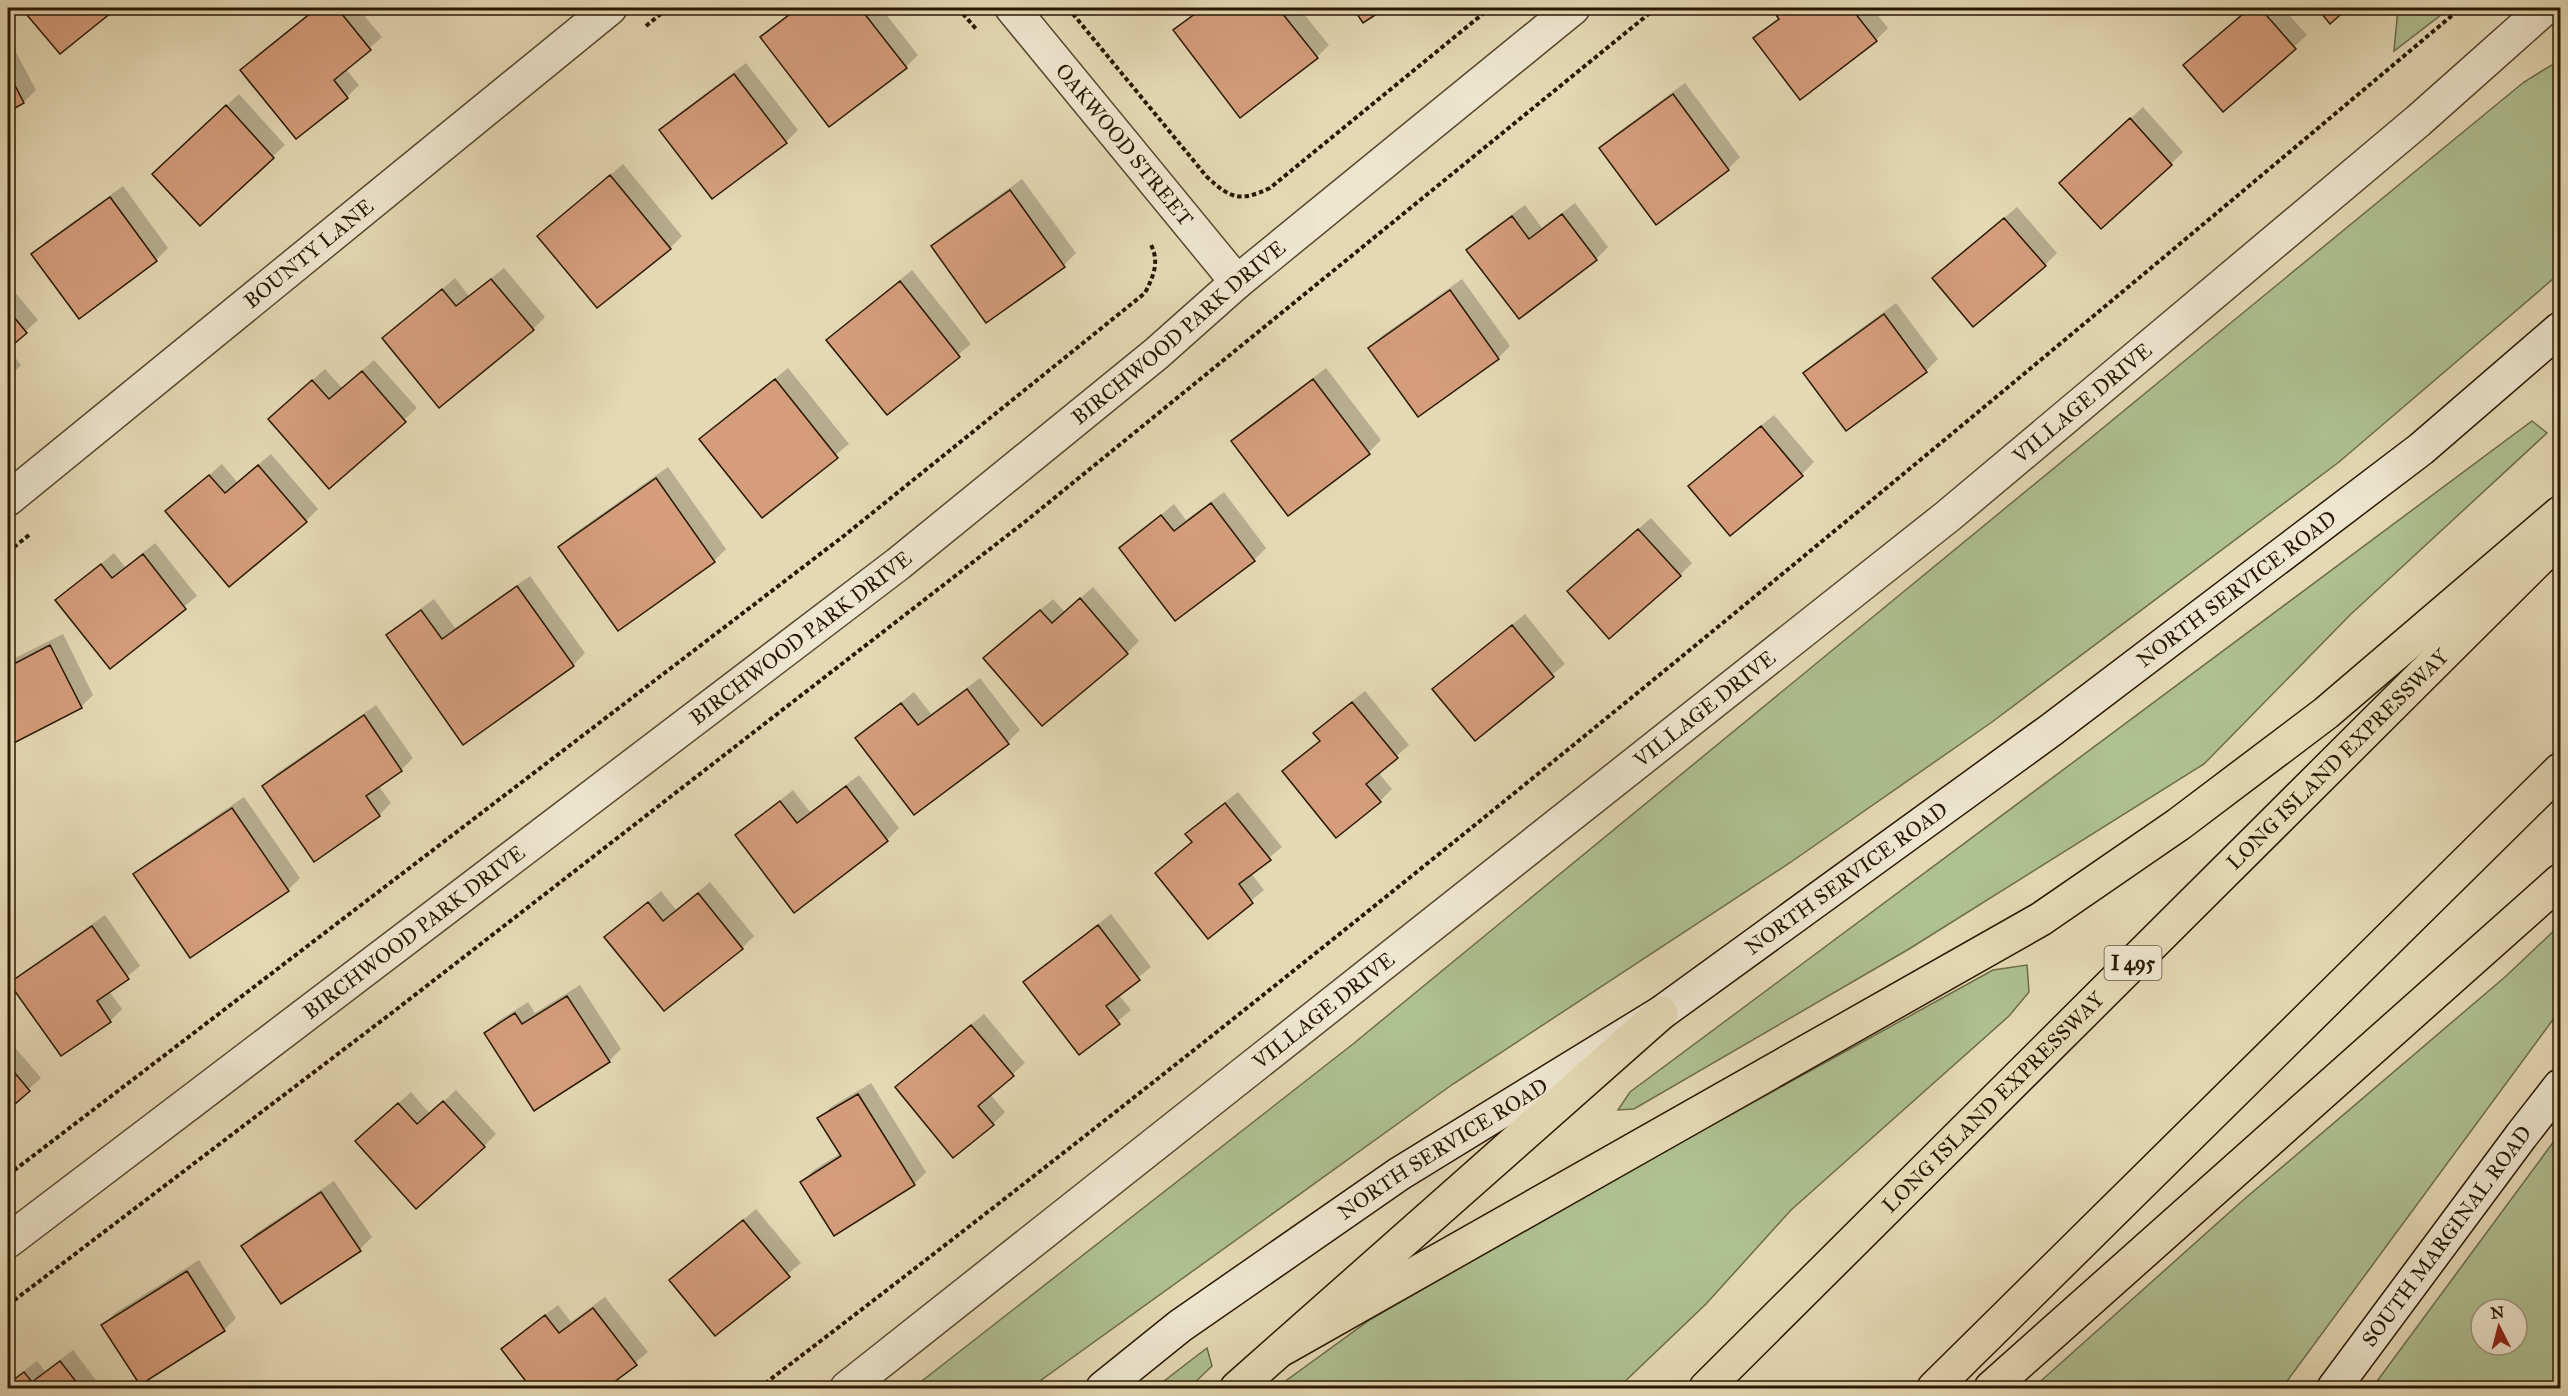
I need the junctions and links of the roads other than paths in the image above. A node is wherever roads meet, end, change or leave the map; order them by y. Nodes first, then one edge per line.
1 (610, 8) edge
2 (1012, 8) edge
3 (1573, 8) edge
4 (2545, 8) edge
5 (1237, 282) junction
6 (2560, 329) edge
7 (8, 499) edge
8 (2560, 513) edge
9 (2560, 537) edge
10 (2560, 770) edge
11 (2560, 881) edge
12 (1661, 1013) junction
13 (2560, 1086) edge
14 (8, 1241) edge
15 (1284, 1348) junction
16 (847, 1389) edge
17 (1103, 1389) edge
18 (1236, 1389) edge
19 (1706, 1389) edge
20 (1934, 1389) edge
21 (1991, 1389) edge
22 (2334, 1389) edge

1 - 7 street, BOUNTY LANE
2 - 5 street, OAKWOOD STREET
3 - 5 street, BIRCHWOOD PARK DRIVE
4 - 16 street, VILLAGE DRIVE
5 - 14 street, BIRCHWOOD PARK DRIVE
6 - 12 street, NORTH SERVICE ROAD
8 - 15 highway
9 - 19 highway, LONG ISLAND EXPRESSWAY / I 495
10 - 20 highway
11 - 21 highway
12 - 15 highway
12 - 17 street, NORTH SERVICE ROAD
13 - 22 street, SOUTH MARGINAL ROAD
15 - 18 highway

